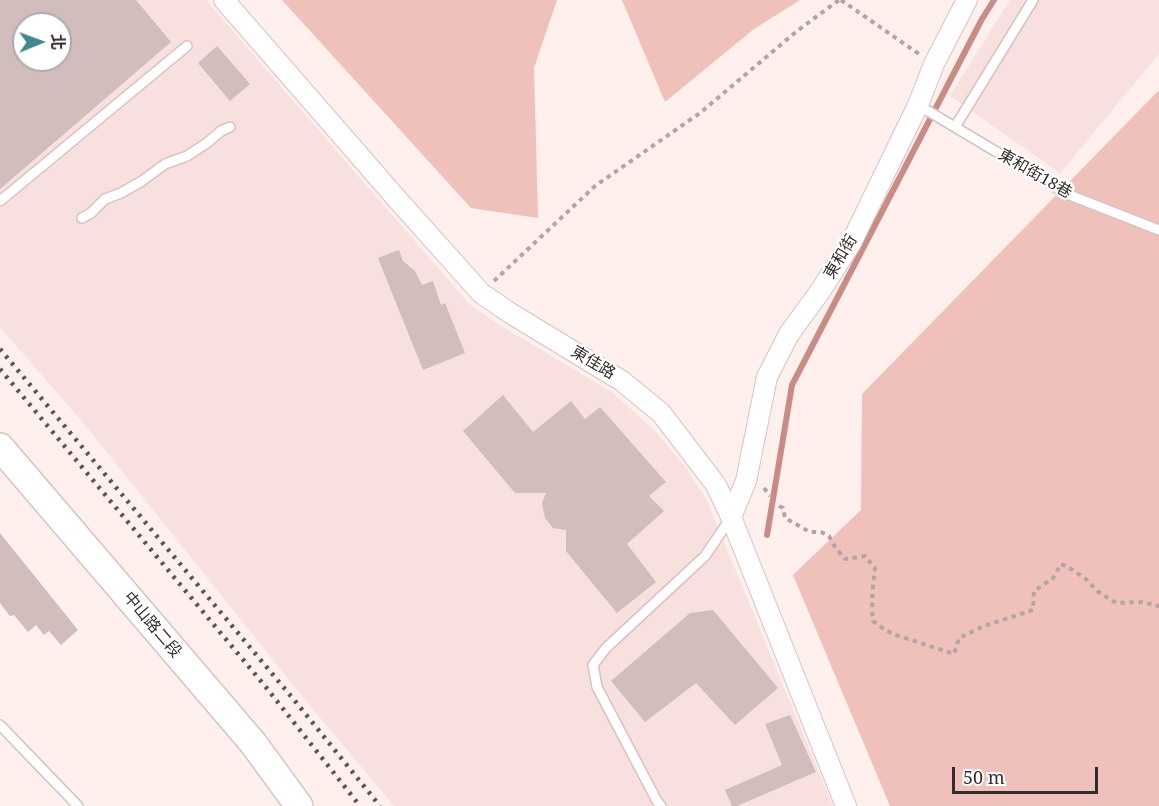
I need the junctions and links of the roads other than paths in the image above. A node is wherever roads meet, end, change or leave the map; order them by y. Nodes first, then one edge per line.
1 (224, 0) edge
2 (967, 0) edge
3 (1033, 0) edge
4 (187, 46) dead end
5 (923, 108) junction
6 (952, 126) junction
7 (230, 127) dead end
8 (0, 201) edge
9 (82, 218) dead end
10 (1159, 230) edge
11 (0, 447) edge
12 (731, 517) junction
13 (0, 725) edge
14 (78, 806) edge
15 (299, 806) edge
16 (661, 806) edge
17 (846, 806) edge

1 - 12 street, 東佳路
2 - 5 street, 東和街
3 - 6 lane
4 - 8 lane
5 - 6 lane, 東和街18巷
5 - 12 street, 東和街
6 - 10 lane, 東和街18巷
7 - 9 lane
11 - 15 main road, 中山路二段
12 - 16 lane
12 - 17 street, 東佳路
13 - 14 lane

